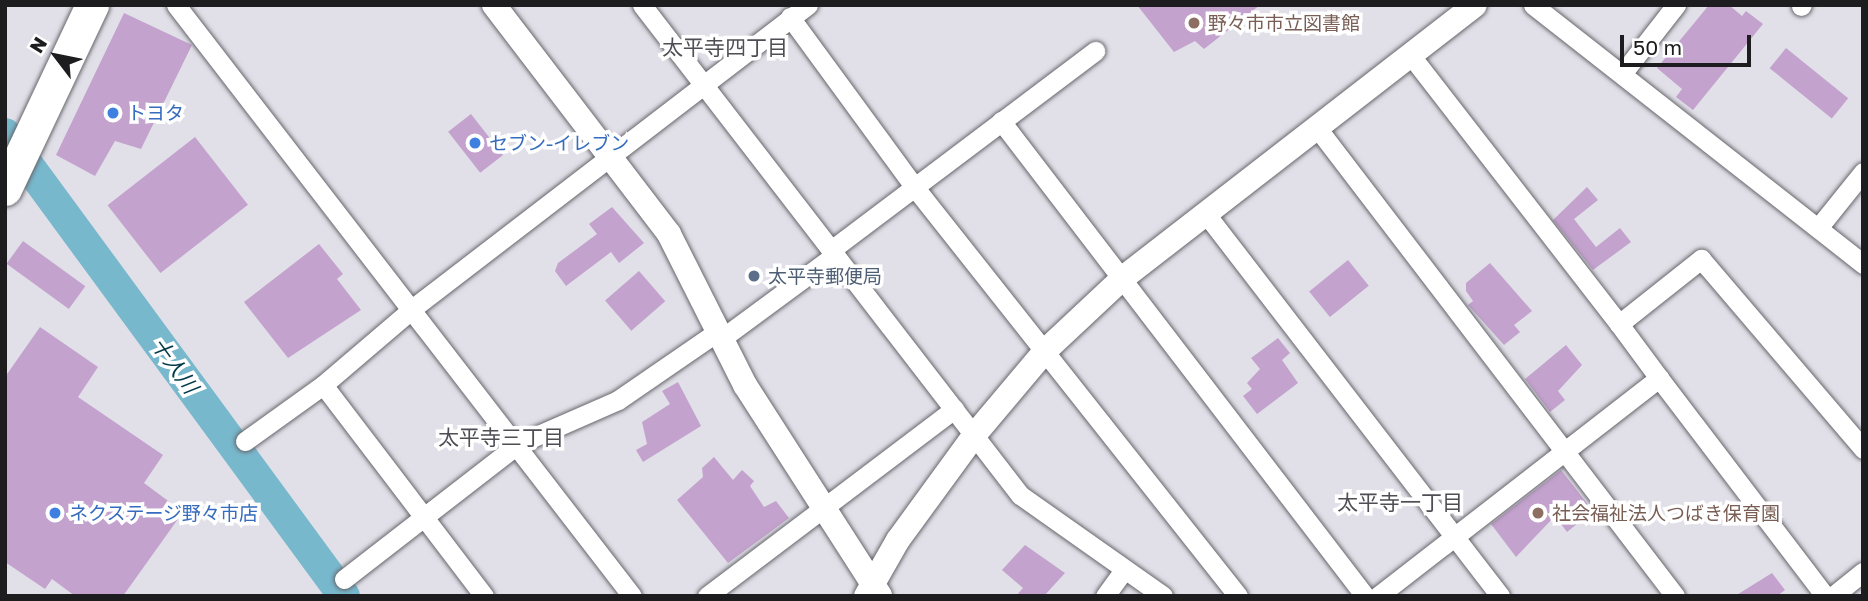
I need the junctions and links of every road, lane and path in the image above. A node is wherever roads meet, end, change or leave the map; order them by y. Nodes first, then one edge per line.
1 (92, 5) edge
2 (176, 5) edge
3 (494, 5) edge
4 (642, 5) edge
5 (808, 5) edge
6 (1475, 5) edge
7 (1533, 5) edge
8 (1676, 5) edge
9 (790, 17) junction
10 (1095, 51) dead end
11 (1412, 57) junction
12 (1622, 74) junction
13 (705, 86) junction
14 (1001, 121) junction
15 (1318, 129) junction
16 (610, 154) junction
17 (16, 167) edge
18 (1863, 172) edge
19 (916, 189) junction
20 (1206, 214) junction
21 (1818, 228) junction
22 (833, 252) junction
23 (1863, 264) edge
24 (1123, 278) junction
25 (413, 308) junction
26 (1619, 324) junction
27 (719, 336) junction
28 (1046, 350) junction
29 (1659, 378) junction
30 (323, 385) junction
31 (954, 409) junction
32 (976, 433) junction
33 (245, 442) dead end
34 (518, 444) junction
35 (1863, 449) edge
36 (1562, 452) junction
37 (822, 505) junction
38 (425, 516) junction
39 (1452, 536) junction
40 (1124, 570) junction
41 (1863, 572) edge
42 (344, 579) dead end
43 (874, 592) edge
44 (477, 593) edge
45 (632, 596) edge
46 (707, 596) edge
47 (1105, 596) edge
48 (1163, 596) edge
49 (1238, 596) edge
50 (1365, 596) edge
51 (1378, 596) edge
52 (1500, 596) edge
53 (1675, 596) edge
54 (1825, 596) edge
55 (1833, 596) edge

1 - 17 highway
2 - 25 street
3 - 16 street
4 - 13 street
5 - 9 street
6 - 11 street
7 - 12 street
8 - 12 street
9 - 13 street
9 - 19 street
10 - 14 street
11 - 15 street
11 - 26 street
12 - 21 street
13 - 16 street
13 - 22 street
14 - 19 street
14 - 24 street
15 - 20 street
15 - 36 street
16 - 25 street
16 - 27 street
18 - 21 street
19 - 22 street
19 - 28 street
20 - 24 street
20 - 39 street
21 - 23 street
22 - 27 street
22 - 31 street
24 - 28 street
24 - 50 street
25 - 30 street
25 - 34 street
26 - 29 street
26 - 35 street
27 - 34 street
27 - 37 street
28 - 32 street
28 - 49 street
29 - 36 street
29 - 54 street
30 - 33 street
30 - 38 street
31 - 32 street
31 - 37 street
32 - 40 street
32 - 43 street
34 - 38 street
34 - 45 street
36 - 39 street
36 - 53 street
37 - 43 street
37 - 46 street
38 - 42 street
38 - 44 street
39 - 51 street
39 - 52 street
40 - 47 street
40 - 48 street
41 - 55 street

